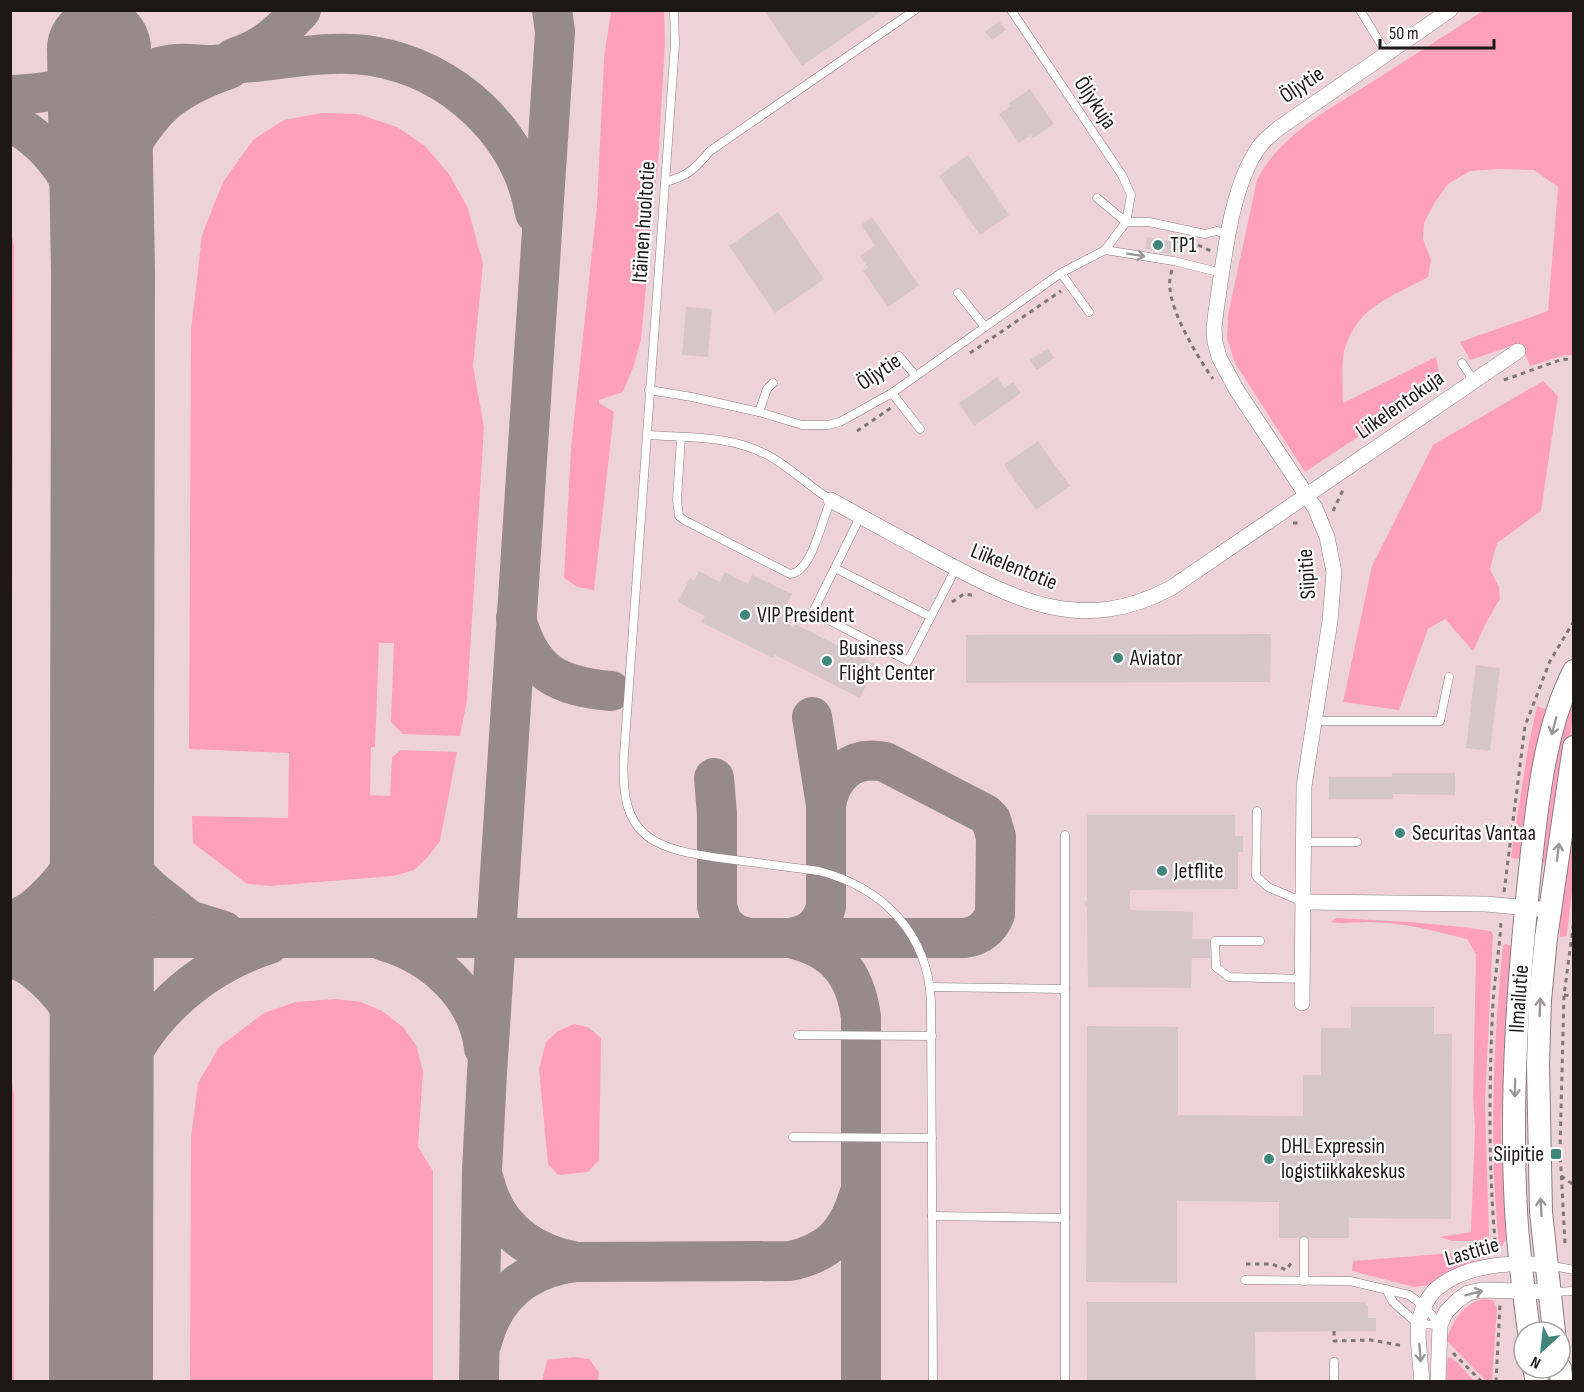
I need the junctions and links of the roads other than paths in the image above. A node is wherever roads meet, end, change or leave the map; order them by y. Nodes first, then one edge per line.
1 (674, 10) edge
2 (915, 10) edge
3 (1011, 10) edge
4 (1360, 10) edge
5 (1450, 10) edge
6 (1387, 54) junction
7 (665, 182) junction
8 (1097, 198) dead end
9 (1126, 222) junction
10 (1229, 234) junction
11 (1105, 250) junction
12 (1061, 273) junction
13 (1222, 273) junction
14 (958, 293) dead end
15 (1089, 312) dead end
16 (985, 327) junction
17 (1518, 351) dead end
18 (899, 356) dead end
19 (1462, 363) dead end
20 (915, 375) junction
21 (1474, 381) junction
22 (773, 383) dead end
23 (649, 390) junction
24 (892, 393) junction
25 (759, 412) junction
26 (920, 429) dead end
27 (648, 435) junction
28 (681, 437) junction
29 (1308, 496) junction
30 (831, 500) junction
31 (860, 517) junction
32 (835, 568) junction
33 (956, 568) junction
34 (931, 617) junction
35 (1574, 671) edge
36 (1449, 677) dead end
37 (1315, 721) junction
38 (1574, 747) edge
39 (1257, 811) dead end
40 (1065, 835) dead end
41 (1303, 842) junction
42 (1357, 842) dead end
43 (1304, 902) junction
44 (1526, 907) junction
45 (1550, 910) junction
46 (1260, 941) dead end
47 (1302, 979) junction
48 (931, 987) junction
49 (1065, 988) junction
50 (1302, 1003) dead end
51 (798, 1035) dead end
52 (932, 1036) junction
53 (793, 1137) dead end
54 (932, 1138) junction
55 (932, 1216) junction
56 (1065, 1218) junction
57 (1304, 1241) dead end
58 (1521, 1263) junction
59 (1562, 1268) edge
60 (1245, 1280) dead end
61 (1304, 1281) junction
62 (1386, 1289) junction
63 (1524, 1290) junction
64 (1549, 1292) junction
65 (1574, 1292) edge
66 (1424, 1306) junction
67 (1528, 1320) edge
68 (1552, 1320) edge
69 (1418, 1324) junction
70 (1440, 1325) junction
71 (1334, 1362) dead end
72 (933, 1382) edge
73 (1065, 1382) edge
74 (1334, 1382) edge
75 (1422, 1382) edge
76 (1438, 1382) edge

1 - 7 lane, Itäinen huoltotie
2 - 7 lane
3 - 9 lane, Öljykuja
4 - 6 lane
5 - 6 street, Öljytie
6 - 10 street, Öljytie
7 - 23 lane, Itäinen huoltotie
8 - 9 lane
9 - 10 lane
9 - 11 lane, Öljytie
10 - 13 street, Öljytie
11 - 12 lane, Öljytie
11 -> 13 lane
12 - 15 lane
12 - 16 lane, Öljytie
13 - 29 street, Siipitie
14 - 16 lane
16 - 20 lane, Öljytie
17 - 21 street, Liikelentokuja
18 - 20 lane
19 - 21 lane
20 - 24 lane, Öljytie
21 - 29 street, Liikelentokuja
22 - 25 lane
23 - 25 lane, Öljytie
23 - 27 lane, Itäinen huoltotie
24 - 25 lane, Öljytie
24 - 26 lane
27 - 28 lane
27 - 48 lane, Itäinen huoltotie
28 - 30 lane
28 - 30 lane
29 - 33 street, Liikelentotie
29 - 37 street, Siipitie
30 - 31 street, Liikelentotie
31 - 32 lane
31 - 33 street, Liikelentotie
32 - 34 lane
32 - 34 lane
33 - 34 lane
35 -> 44 main road, Ilmailutie
36 - 37 lane
37 - 41 street, Siipitie
45 -> 38 main road, Ilmailutie
39 - 43 lane
40 - 49 lane
41 - 42 lane
41 - 43 street, Siipitie
43 - 44 street
43 - 47 street, Siipitie
44 - 45 street
44 -> 58 main road, Ilmailutie
59 -> 45 main road, Ilmailutie
46 - 47 lane
47 - 50 street, Siipitie
48 - 49 lane
48 - 52 lane, Itäinen huoltotie
49 - 56 lane
51 - 52 lane
52 - 54 lane, Itäinen huoltotie
53 - 54 lane
54 - 55 lane, Itäinen huoltotie
55 - 56 lane
55 - 72 lane, Itäinen huoltotie
56 - 73 lane
57 - 61 lane
58 - 59 street, Lastitie
58 - 63 main road, Ilmailutie
58 - 66 street, Lastitie
59 - 64 main road, Ilmailutie
60 - 61 lane
61 - 62 lane
62 - 66 lane
62 - 69 lane
63 - 64 street, Lastitie
63 - 67 main road, Ilmailutie
70 -> 63 street, Lastitie
64 - 65 lane
64 - 68 main road, Ilmailutie
66 - 69 street, Lastitie
66 - 70 lane
69 - 70 lane
69 -> 75 street, Lastitie
70 - 76 street
71 - 74 lane

